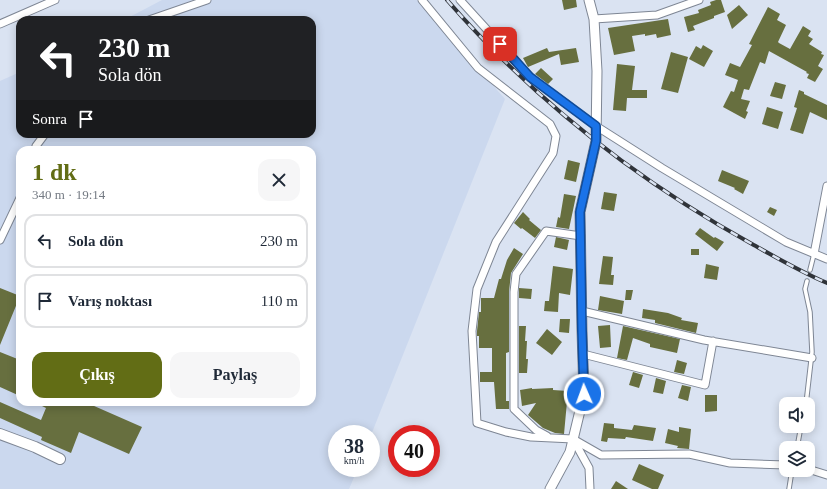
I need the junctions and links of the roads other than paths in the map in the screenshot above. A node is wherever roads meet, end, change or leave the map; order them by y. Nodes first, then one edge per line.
1 (55, 0) edge
2 (207, 0) edge
3 (422, 0) edge
4 (460, 0) edge
5 (589, 0) edge
6 (699, 0) edge
7 (18, 16) edge
8 (161, 16) edge
9 (16, 17) edge
10 (594, 19) junction
11 (0, 24) edge
12 (596, 126) junction
13 (827, 186) edge
14 (16, 206) edge
15 (581, 236) junction
16 (0, 240) edge
17 (814, 254) junction
18 (827, 258) edge
19 (810, 270) dead end
20 (807, 281) dead end
21 (582, 311) junction
22 (713, 341) junction
23 (583, 354) junction
24 (812, 358) junction
25 (807, 397) edge
26 (0, 434) edge
27 (549, 437) junction
28 (573, 439) junction
29 (60, 459) dead end
30 (779, 465) edge
31 (815, 471) edge
32 (827, 475) edge
33 (791, 477) edge
34 (550, 489) edge
35 (590, 489) edge
36 (788, 489) edge

1 - 7 street
2 - 8 street
3 - 27 street
4 - 12 street
5 - 10 street
6 - 10 street
9 - 11 street
10 - 12 street
12 - 15 street
12 - 17 street
13 - 17 street
14 - 16 street
15 - 21 street
15 - 27 street
17 - 18 street
17 - 19 lane
20 - 24 lane
21 - 22 street
21 - 23 street
22 - 23 street
22 - 24 street
23 - 28 street
24 - 25 lane
26 - 29 main road
27 - 28 street
28 - 30 street
28 - 34 street
28 - 35 street
31 - 32 street
33 - 36 lane

